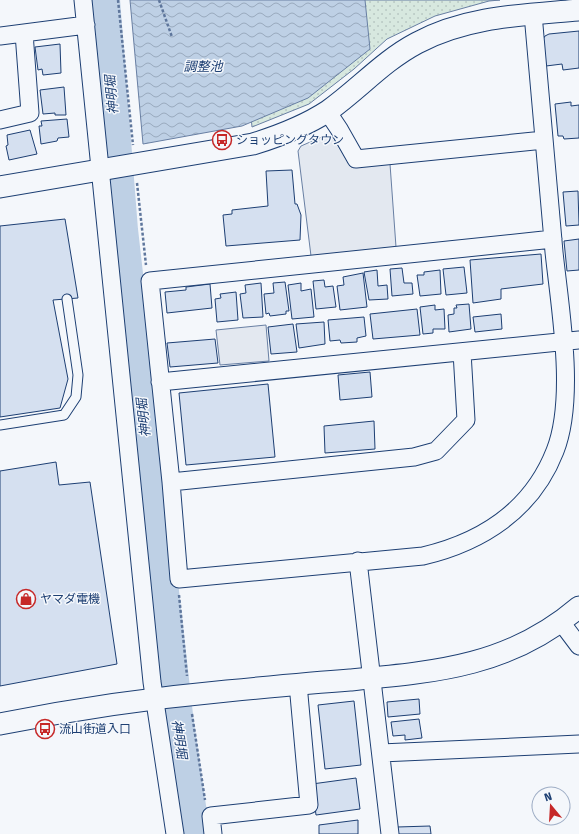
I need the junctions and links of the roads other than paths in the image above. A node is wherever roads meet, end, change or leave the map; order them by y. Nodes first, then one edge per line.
1 (83, 0) edge
2 (579, 10) edge
3 (533, 14) junction
4 (86, 25) junction
5 (24, 33) junction
6 (0, 36) edge
7 (327, 111) junction
8 (0, 120) edge
9 (544, 140) junction
10 (122, 167) junction
11 (0, 187) edge
12 (553, 239) junction
13 (67, 299) dead end
14 (571, 340) edge
15 (462, 352) junction
16 (160, 382) junction
17 (0, 425) edge
18 (171, 482) junction
19 (358, 561) junction
20 (579, 608) edge
21 (561, 622) junction
22 (579, 646) edge
23 (371, 678) junction
24 (298, 684) junction
25 (176, 696) junction
26 (0, 724) edge
27 (579, 744) edge
28 (381, 753) junction
29 (175, 834) edge
30 (213, 834) edge
31 (390, 834) edge

1 - 4 street
2 - 3 street
3 - 7 street
3 - 9 street
4 - 5 street
4 - 10 street
5 - 6 street
5 - 8 street
7 - 9 street
7 - 10 street
9 - 12 street
10 - 11 street
10 - 25 street
12 - 14 street
12 - 16 street
13 - 17 lane
14 - 15 street
14 - 19 street
15 - 16 street
15 - 18 street
16 - 18 street
18 - 19 street
19 - 23 street
20 - 21 street
21 - 22 street
21 - 23 street
23 - 24 street
23 - 28 street
24 - 25 street
24 - 30 street
25 - 26 street
25 - 29 street
27 - 28 street
28 - 31 street

